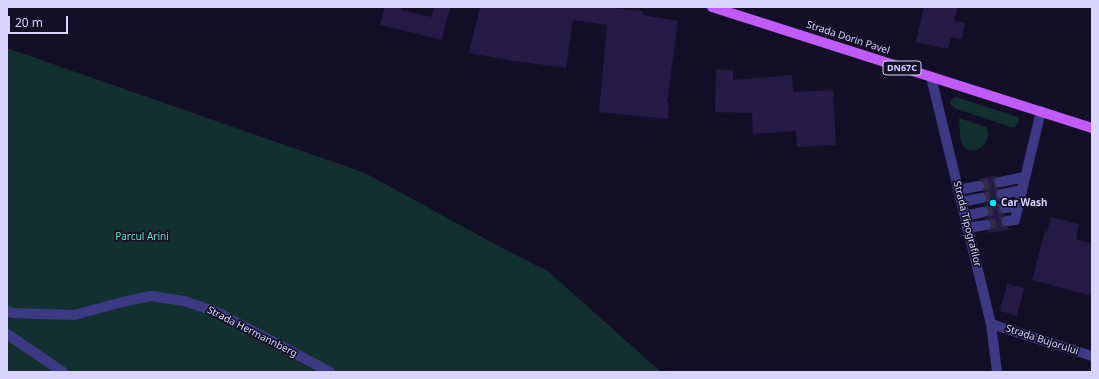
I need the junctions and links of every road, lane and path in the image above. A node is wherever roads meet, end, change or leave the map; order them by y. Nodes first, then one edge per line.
1 (717, 8) edge
2 (931, 77) junction
3 (1040, 111) junction
4 (1092, 128) edge
5 (1025, 178) junction
6 (1000, 182) tunnel mouth
7 (979, 186) tunnel mouth
8 (958, 190) junction
9 (1022, 190) junction
10 (1002, 194) tunnel mouth
11 (981, 198) tunnel mouth
12 (961, 202) junction
13 (1018, 206) junction
14 (1005, 208) tunnel mouth
15 (983, 212) tunnel mouth
16 (965, 216) junction
17 (1007, 221) tunnel mouth
18 (986, 225) tunnel mouth
19 (967, 228) junction
20 (7, 311) edge
21 (991, 324) junction
22 (7, 334) edge
23 (1092, 356) edge
24 (63, 372) edge
25 (330, 372) edge
26 (997, 372) edge

1 - 2 main road, Strada Dorin Pavel / DN67C
2 - 3 main road, Strada Dorin Pavel / DN67C
2 - 8 street, Strada Tipografilor
3 - 4 main road, Strada Dorin Pavel / DN67C
3 - 5 street
5 - 6 street
5 - 9 street
7 - 8 street
8 - 12 street, Strada Tipografilor
9 - 10 street
9 - 13 street
11 - 12 street
12 - 16 street, Strada Tipografilor
13 - 14 street
13 - 17 street
15 - 16 street
16 - 19 street, Strada Tipografilor
18 - 19 street
19 - 21 street, Strada Tipografilor
20 - 25 street, Strada Hermannberg
21 - 23 street, Strada Bujorului
21 - 26 street, Strada Tipografilor
22 - 24 street

